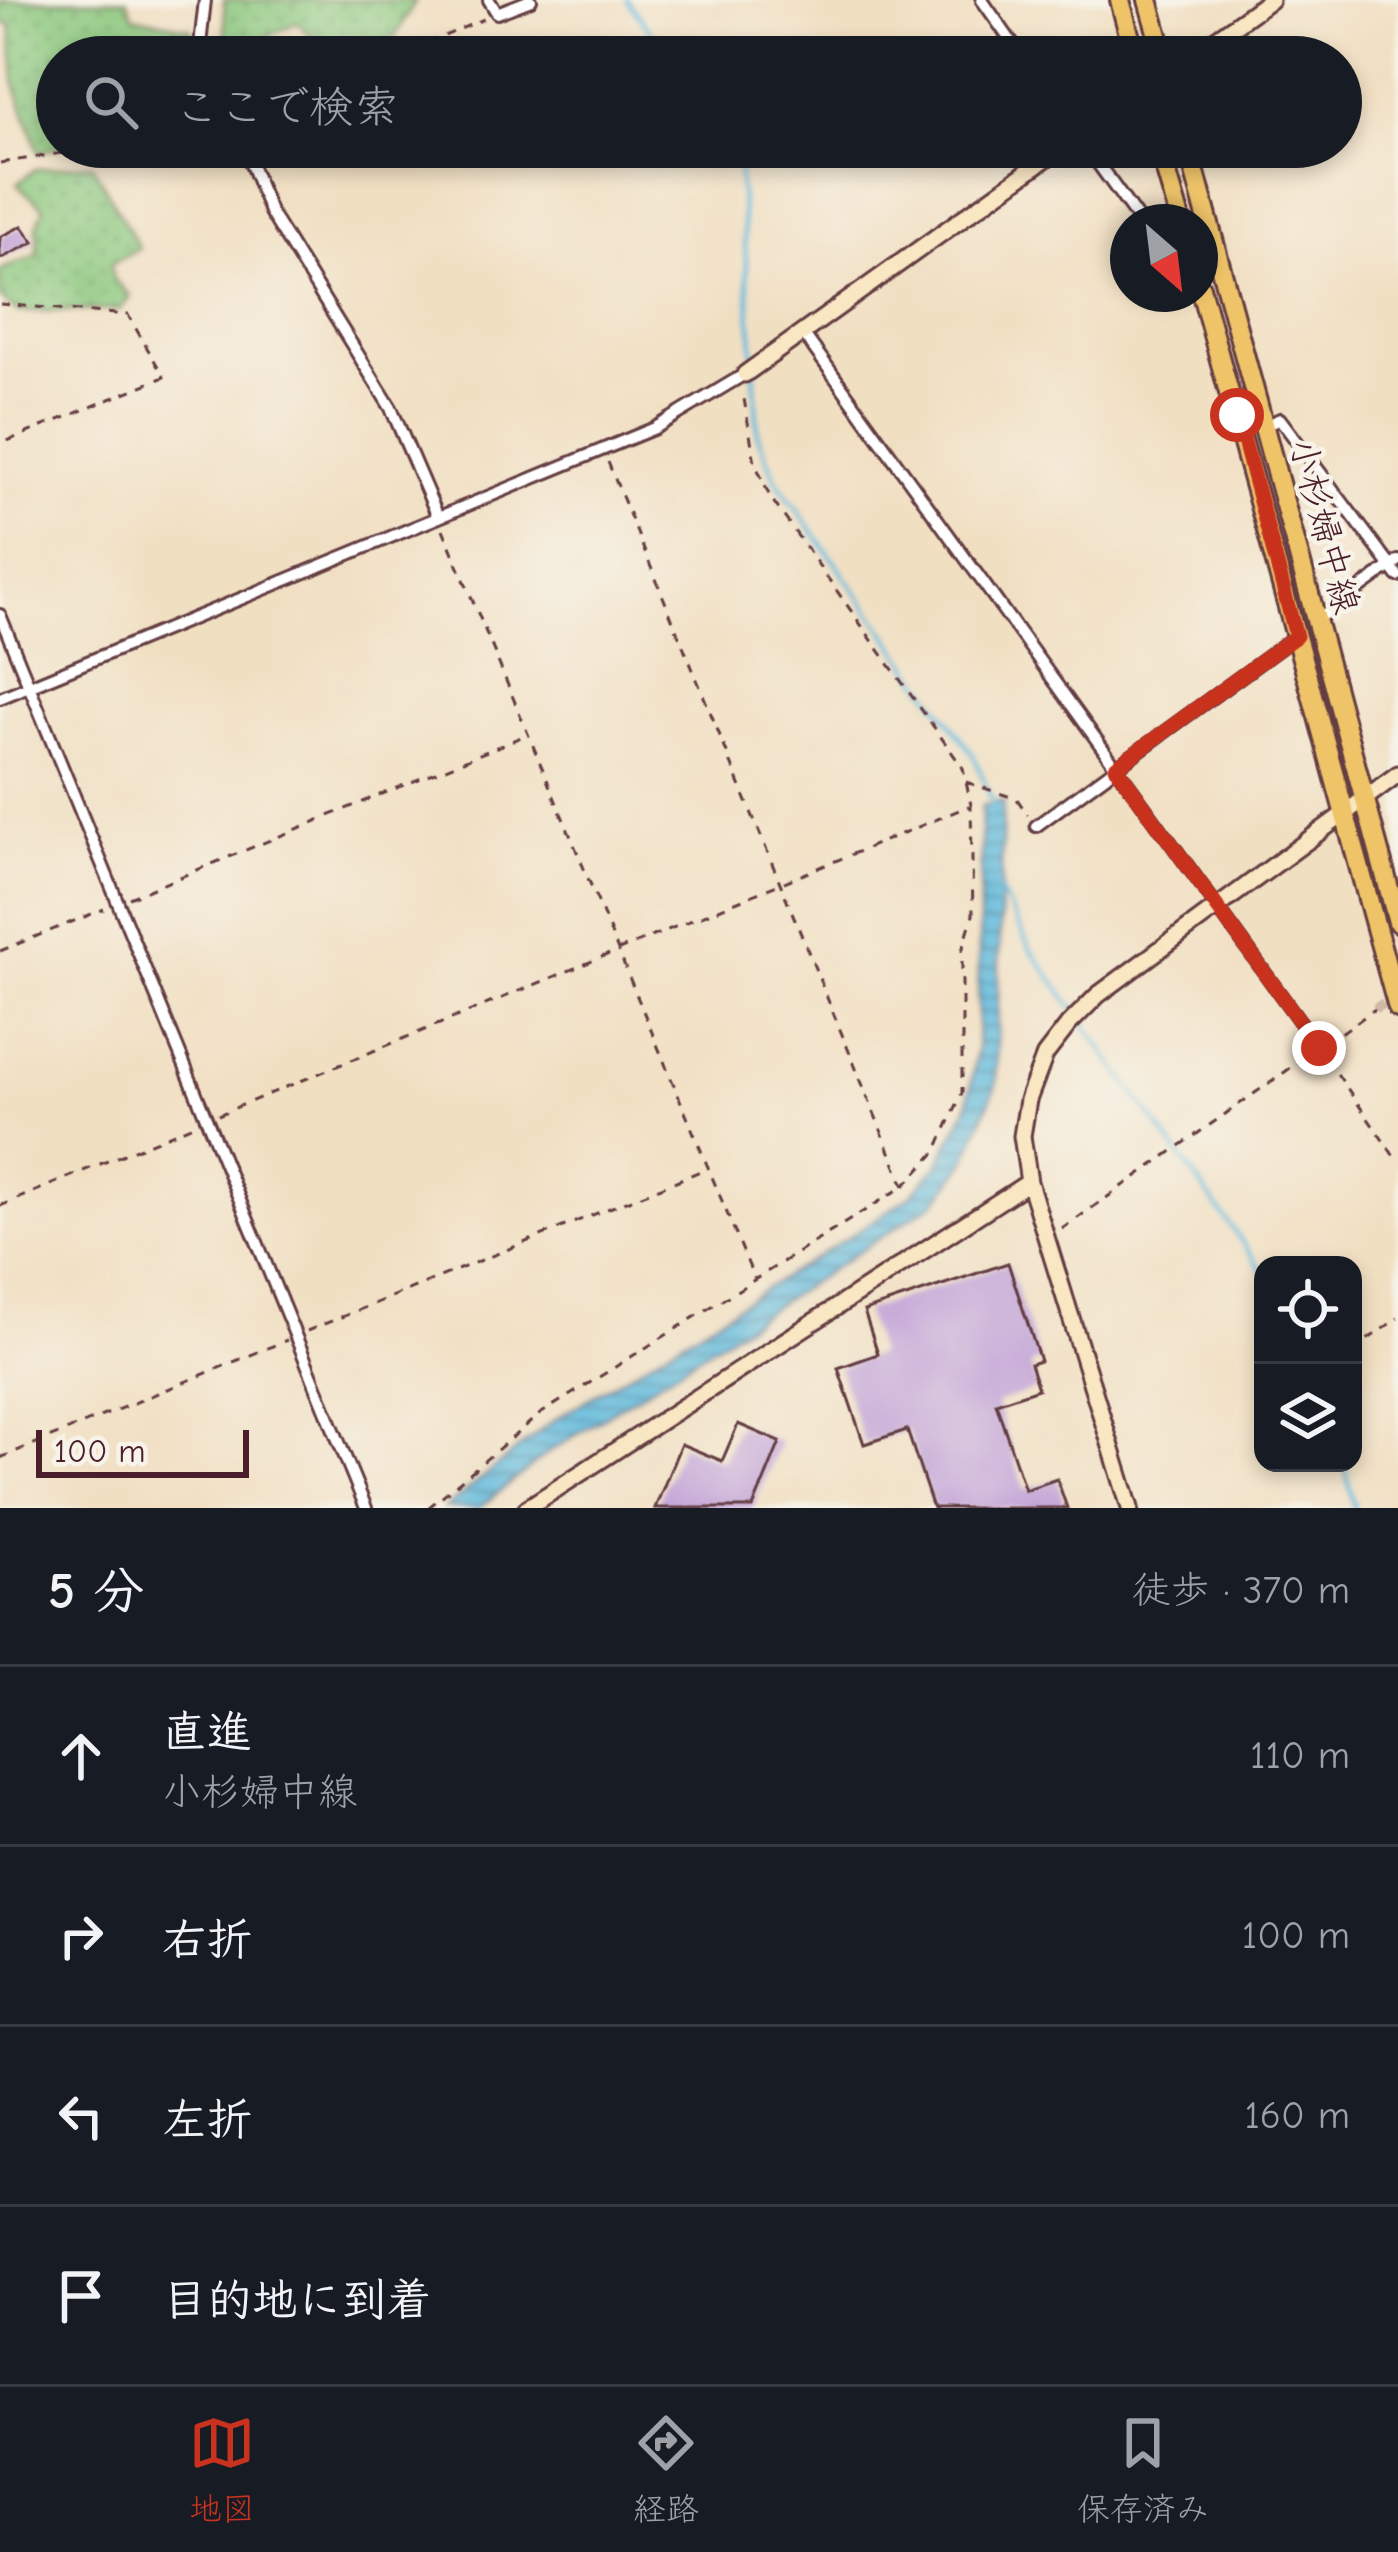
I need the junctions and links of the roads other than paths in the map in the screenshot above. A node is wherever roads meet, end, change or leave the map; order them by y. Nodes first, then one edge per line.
1 (206, 0) edge
2 (488, 0) edge
3 (531, 0) edge
4 (982, 0) edge
5 (1120, 0) edge
6 (1148, 0) edge
7 (1270, 0) edge
8 (201, 36) edge
9 (1007, 36) edge
10 (1129, 36) edge
11 (1158, 36) edge
12 (1219, 36) edge
13 (252, 168) edge
14 (1034, 168) edge
15 (1101, 168) edge
16 (1166, 168) edge
17 (1194, 168) edge
18 (1127, 204) edge
19 (1176, 204) edge
20 (1207, 312) edge
21 (802, 333) junction
22 (743, 376) joint
23 (1262, 427) junction
24 (438, 517) junction
25 (1396, 568) edge
26 (0, 615) edge
27 (1315, 621) junction
28 (1296, 636) junction
29 (29, 686) junction
30 (0, 698) edge
31 (1116, 767) junction
32 (1398, 774) edge
33 (1364, 798) junction
34 (1343, 813) junction
35 (1036, 826) road end
36 (1217, 905) junction
37 (1398, 922) edge
38 (1398, 1008) edge
39 (1319, 1048) road end
40 (1028, 1182) junction
41 (366, 1508) edge
42 (527, 1508) edge
43 (1130, 1508) edge

1 - 8 street
2 - 3 street
4 - 9 street
5 - 10 main road
6 - 11 main road
7 - 12 street
13 - 24 street
14 - 21 street
15 - 18 street
16 - 19 main road
17 - 23 main road, 小杉婦中線
20 - 28 main road, 小杉婦中線
21 - 22 street
21 - 31 street
22 - 24 street
23 - 25 street
23 - 27 main road, 小杉婦中線
24 - 29 street
25 - 27 street
26 - 29 street
27 - 33 main road, 小杉婦中線
28 - 31 street
28 - 34 main road, 小杉婦中線
29 - 30 street
29 - 41 street
31 - 35 street
31 - 36 street
32 - 33 street
33 - 34 street
33 - 37 main road, 小杉婦中線
34 - 36 street
34 - 38 main road, 小杉婦中線
36 - 39 street
36 - 40 street
40 - 42 street
40 - 43 street

